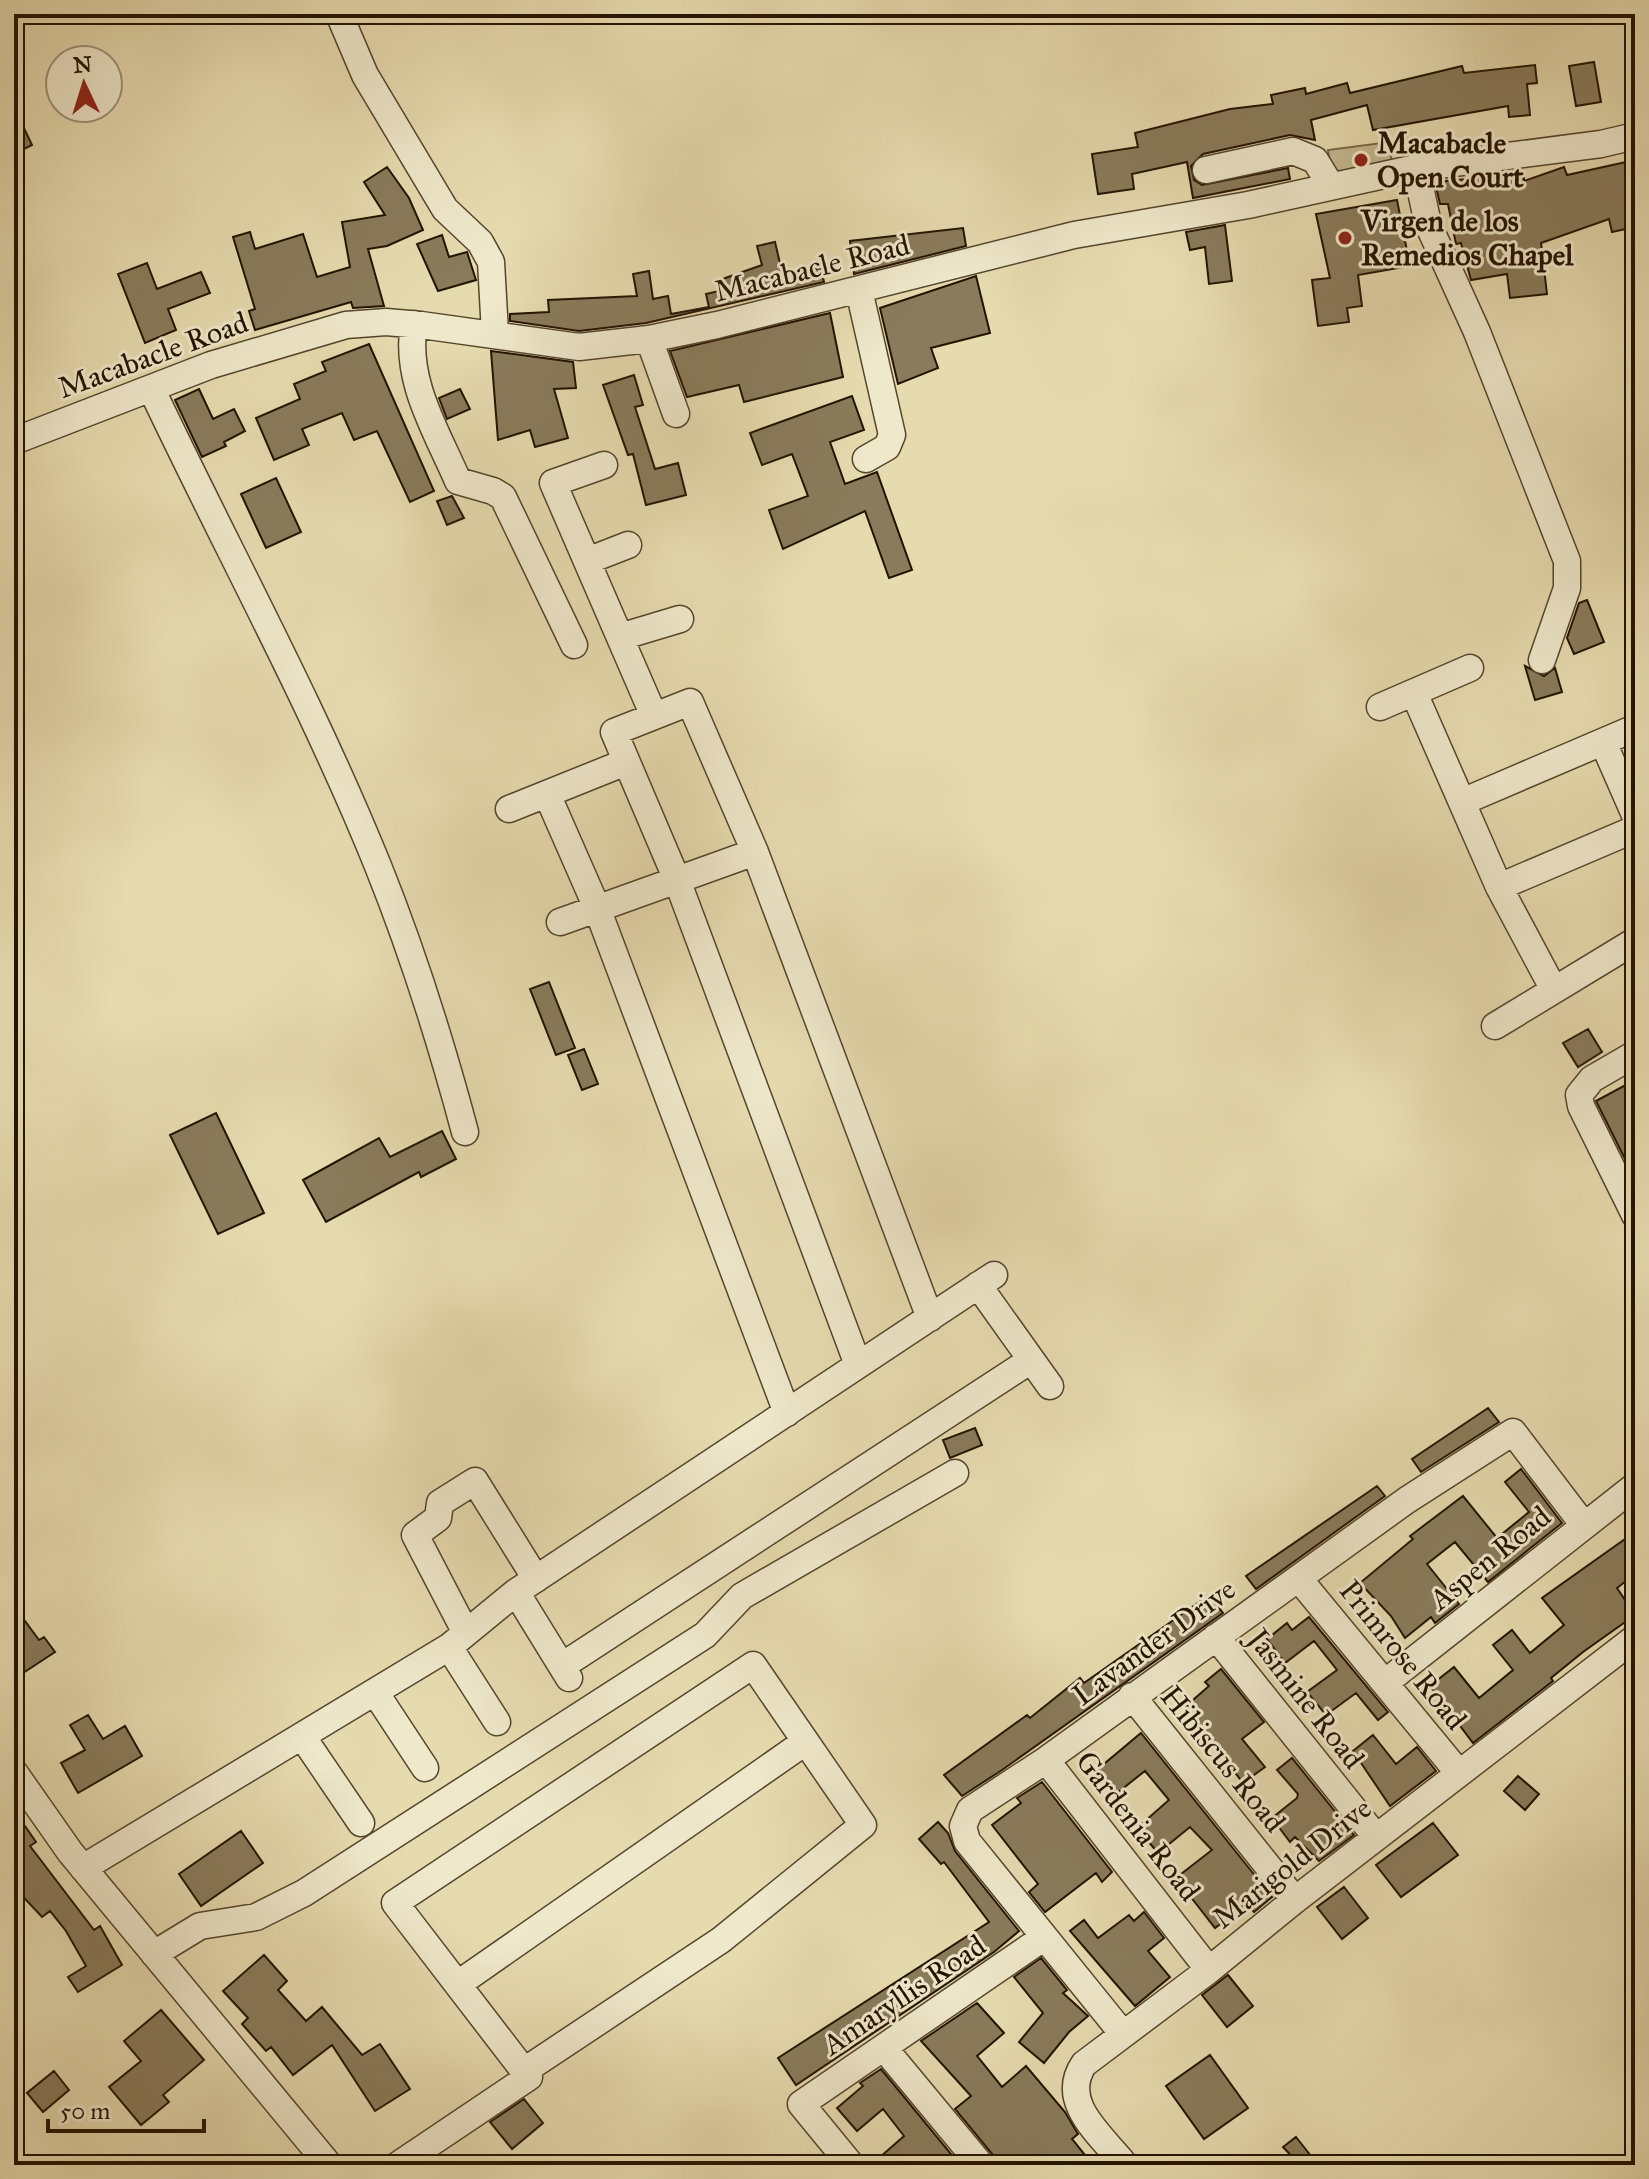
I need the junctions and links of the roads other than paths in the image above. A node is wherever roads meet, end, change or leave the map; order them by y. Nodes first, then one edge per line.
1 (339, 14) edge
2 (1635, 136) edge
3 (1416, 168) junction
4 (1206, 170) dead end
5 (1331, 186) junction
6 (859, 290) junction
7 (414, 324) junction
8 (495, 333) junction
9 (649, 339) junction
10 (152, 390) junction
11 (676, 414) dead end
12 (14, 441) edge
13 (866, 459) dead end
14 (604, 465) dead end
15 (628, 545) dead end
16 (587, 561) junction
17 (680, 619) dead end
18 (620, 637) junction
19 (574, 645) dead end
20 (1542, 660) dead end
21 (1470, 668) dead end
22 (1414, 693) junction
23 (1380, 707) dead end
24 (654, 716) junction
25 (1635, 728) edge
26 (1603, 742) junction
27 (626, 762) junction
28 (547, 794) junction
29 (1462, 802) junction
30 (509, 809) dead end
31 (1635, 815) edge
32 (1635, 829) edge
33 (755, 852) junction
34 (677, 880) junction
35 (1499, 887) junction
36 (597, 908) junction
37 (560, 922) dead end
38 (1635, 941) edge
39 (1554, 990) junction
40 (1495, 1026) dead end
41 (1635, 1054) edge
42 (465, 1132) dead end
43 (1628, 1182) edge
44 (1635, 1215) edge
45 (930, 1318) junction
46 (1031, 1360) junction
47 (858, 1365) junction
48 (1050, 1386) dead end
49 (787, 1413) junction
50 (955, 1473) dead end
51 (1635, 1486) edge
52 (1583, 1524) junction
53 (1299, 1579) junction
54 (526, 1586) junction
55 (1216, 1637) junction
56 (1635, 1638) edge
57 (458, 1640) junction
58 (1386, 1682) junction
59 (375, 1692) junction
60 (1132, 1696) junction
61 (497, 1722) dead end
62 (302, 1736) junction
63 (805, 1742) junction
64 (1046, 1760) junction
65 (425, 1768) dead end
66 (14, 1772) edge
67 (1458, 1772) junction
68 (361, 1823) dead end
69 (1376, 1837) junction
70 (83, 1868) junction
71 (1295, 1900) junction
72 (1043, 1938) junction
73 (154, 1954) junction
74 (1209, 1970) junction
75 (458, 1984) junction
76 (1123, 2034) junction
77 (884, 2048) junction
78 (524, 2071) junction
79 (329, 2165) edge
80 (398, 2165) edge
81 (851, 2165) edge
82 (981, 2165) edge
83 (1125, 2165) edge

1 - 8 street
2 - 3 street, Macabacle Road
3 - 5 street, Macabacle Road
3 - 20 street
4 - 5 street
5 - 6 street, Macabacle Road
6 - 9 street, Macabacle Road
6 - 13 street
7 - 8 street, Macabacle Road
7 - 10 street, Macabacle Road
7 - 19 street
8 - 9 street, Macabacle Road
9 - 11 street
10 - 12 street, Macabacle Road
10 - 42 street
14 - 16 street
15 - 16 street
16 - 18 street
17 - 18 street
18 - 24 street
21 - 22 street
22 - 23 street
22 - 29 street
24 - 27 street
24 - 33 street
25 - 26 street
26 - 29 street
26 - 31 street
27 - 28 street
27 - 34 street
28 - 30 street
28 - 36 street
29 - 35 street
32 - 35 street
33 - 34 street
33 - 45 street
34 - 36 street
34 - 47 street
35 - 39 street
36 - 37 street
36 - 49 street
38 - 39 street
39 - 40 street
41 - 43 street
43 - 44 street
45 - 46 street
45 - 47 street
46 - 48 street
46 - 54 street
47 - 49 street
49 - 54 street
50 - 73 street
51 - 52 street, Aspen Road
52 - 53 street, Lavander Drive
52 - 58 street, Aspen Road
53 - 55 street, Lavander Drive
53 - 58 street, Primrose Road
54 - 57 street
54 - 57 street
55 - 60 street, Lavander Drive
55 - 69 street, Jasmine Road
56 - 67 street, Marigold Drive
57 - 59 street
57 - 61 street
58 - 67 street, Primrose Road
59 - 62 street
59 - 65 street
60 - 64 street, Lavander Drive
60 - 71 street, Hibiscus Road
62 - 68 street
62 - 70 street
63 - 75 street
63 - 75 street
63 - 78 street
64 - 72 street, Lavander Drive
64 - 74 street, Gardenia Road
66 - 70 street
67 - 69 street, Marigold Drive
69 - 71 street, Marigold Drive
70 - 73 street
71 - 74 street, Marigold Drive
72 - 76 street, Lavander Drive
72 - 77 street, Amaryllis Road
73 - 79 street
74 - 76 street, Marigold Drive
75 - 78 street
76 - 83 street, Marigold Drive
77 - 81 street, Amaryllis Road
77 - 82 street
78 - 80 street

